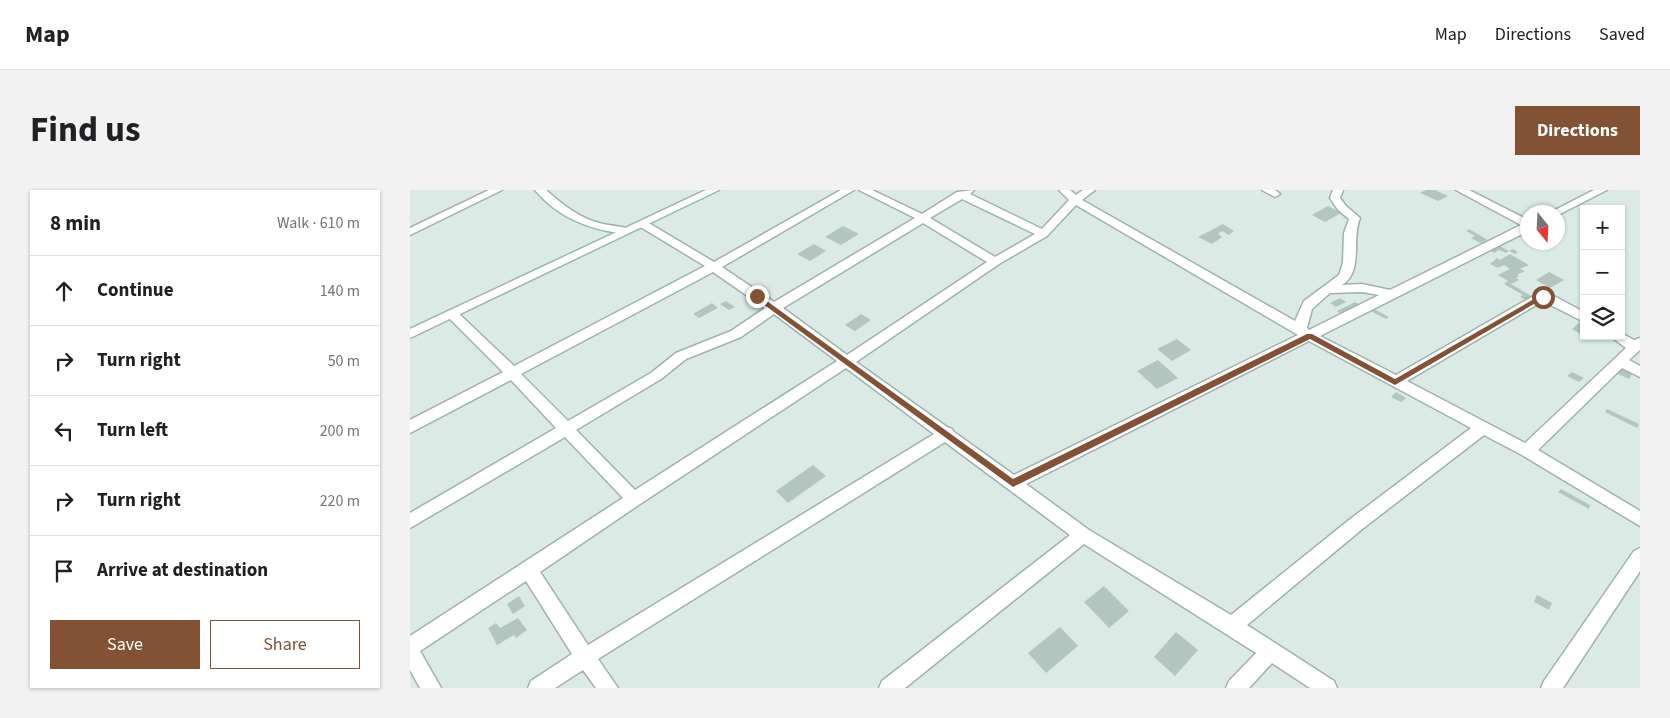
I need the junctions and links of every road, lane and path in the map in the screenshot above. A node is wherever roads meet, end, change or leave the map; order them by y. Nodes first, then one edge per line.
1 (497, 190) edge
2 (540, 190) edge
3 (714, 190) edge
4 (849, 190) edge
5 (864, 190) edge
6 (1064, 190) edge
7 (1090, 190) edge
8 (1338, 190) edge
9 (1461, 190) edge
10 (1602, 190) edge
11 (965, 192) edge
12 (1075, 200) junction
13 (1565, 208) edge
14 (921, 217) junction
15 (1520, 222) edge
16 (643, 224) junction
17 (1520, 230) edge
18 (626, 231) junction
19 (410, 232) edge
20 (1043, 234) junction
21 (995, 262) junction
22 (713, 267) junction
23 (1327, 289) junction
24 (1391, 294) junction
25 (774, 308) junction
26 (452, 314) junction
27 (1580, 316) edge
28 (1305, 333) junction
29 (410, 334) edge
30 (1625, 340) edge
31 (1637, 345) edge
32 (1620, 361) junction
33 (846, 362) junction
34 (511, 372) junction
35 (1640, 372) edge
36 (1395, 382) junction
37 (410, 427) edge
38 (1482, 429) junction
39 (567, 430) junction
40 (947, 433) junction
41 (1526, 451) junction
42 (1013, 483) junction
43 (634, 499) junction
44 (1640, 519) edge
45 (410, 521) edge
46 (1083, 535) junction
47 (1640, 556) edge
48 (529, 570) junction
49 (1232, 626) junction
50 (410, 647) edge
51 (410, 652) edge
52 (1270, 652) junction
53 (585, 657) junction
54 (431, 688) edge
55 (538, 688) edge
56 (608, 688) edge
57 (889, 688) edge
58 (1236, 688) edge
59 (1327, 688) edge
60 (1550, 688) edge

1 - 19 street
2 - 18 street
3 - 16 street
4 - 22 street
5 - 14 street
6 - 12 street
7 - 12 street
8 - 23 street
9 - 15 street
10 - 13 street
11 - 14 street
11 - 20 street
12 - 20 street
12 - 28 street
14 - 21 street
14 - 25 street
16 - 18 street
16 - 22 street
17 - 24 street
18 - 26 street
20 - 21 street
21 - 33 street
22 - 25 street
22 - 34 street
23 - 24 street
23 - 28 street
24 - 28 street
25 - 33 street
25 - 39 street
26 - 29 street
26 - 34 street
27 - 36 street
28 - 36 street
28 - 42 street
30 - 31 street
31 - 32 street
32 - 35 street
32 - 41 street
33 - 40 street
33 - 43 street
34 - 37 street
34 - 39 street
36 - 38 street
38 - 41 street
38 - 49 street
39 - 43 street
39 - 45 street
40 - 42 street
40 - 53 street
41 - 44 street
42 - 46 street
43 - 48 street
46 - 49 street
46 - 57 street
47 - 60 street
48 - 50 street
48 - 53 street
49 - 52 street
51 - 54 street
52 - 58 street
52 - 59 street
53 - 55 street
53 - 56 street

